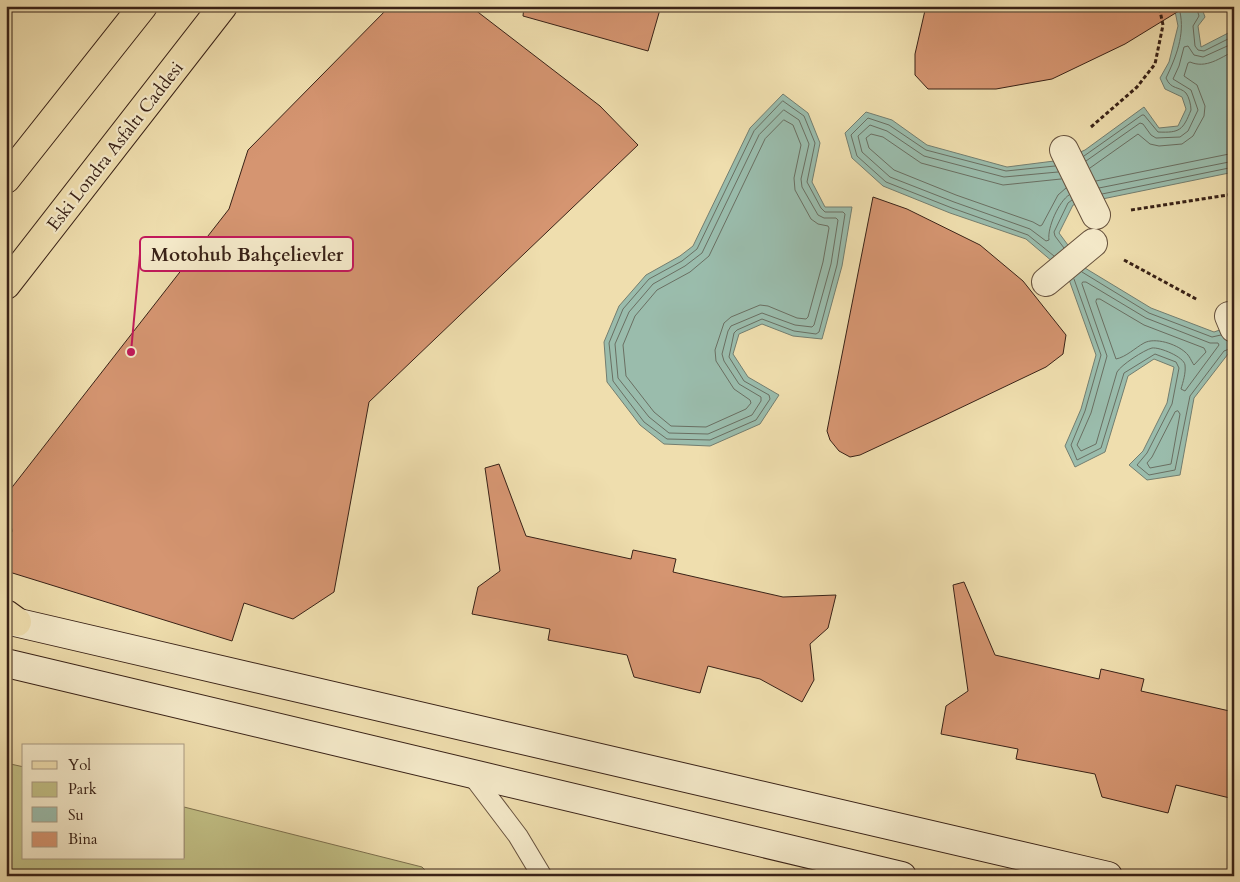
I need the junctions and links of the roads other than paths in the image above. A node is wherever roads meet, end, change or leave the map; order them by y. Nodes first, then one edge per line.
1 (143, 6) edge
2 (223, 6) edge
3 (1064, 150) road end
4 (7, 177) edge
5 (1096, 215) road end
6 (1093, 243) road end
7 (1046, 282) dead end
8 (6, 285) edge
9 (10, 618) edge
10 (6, 663) edge
11 (471, 774) junction
12 (542, 876) edge
13 (902, 876) edge
14 (1108, 876) edge

1 - 4 main road
2 - 8 main road, Eski Londra Asfaltı Caddesi
3 - 5 street
6 - 7 street
9 - 14 street
10 - 11 street
11 - 12 lane
11 - 13 street

